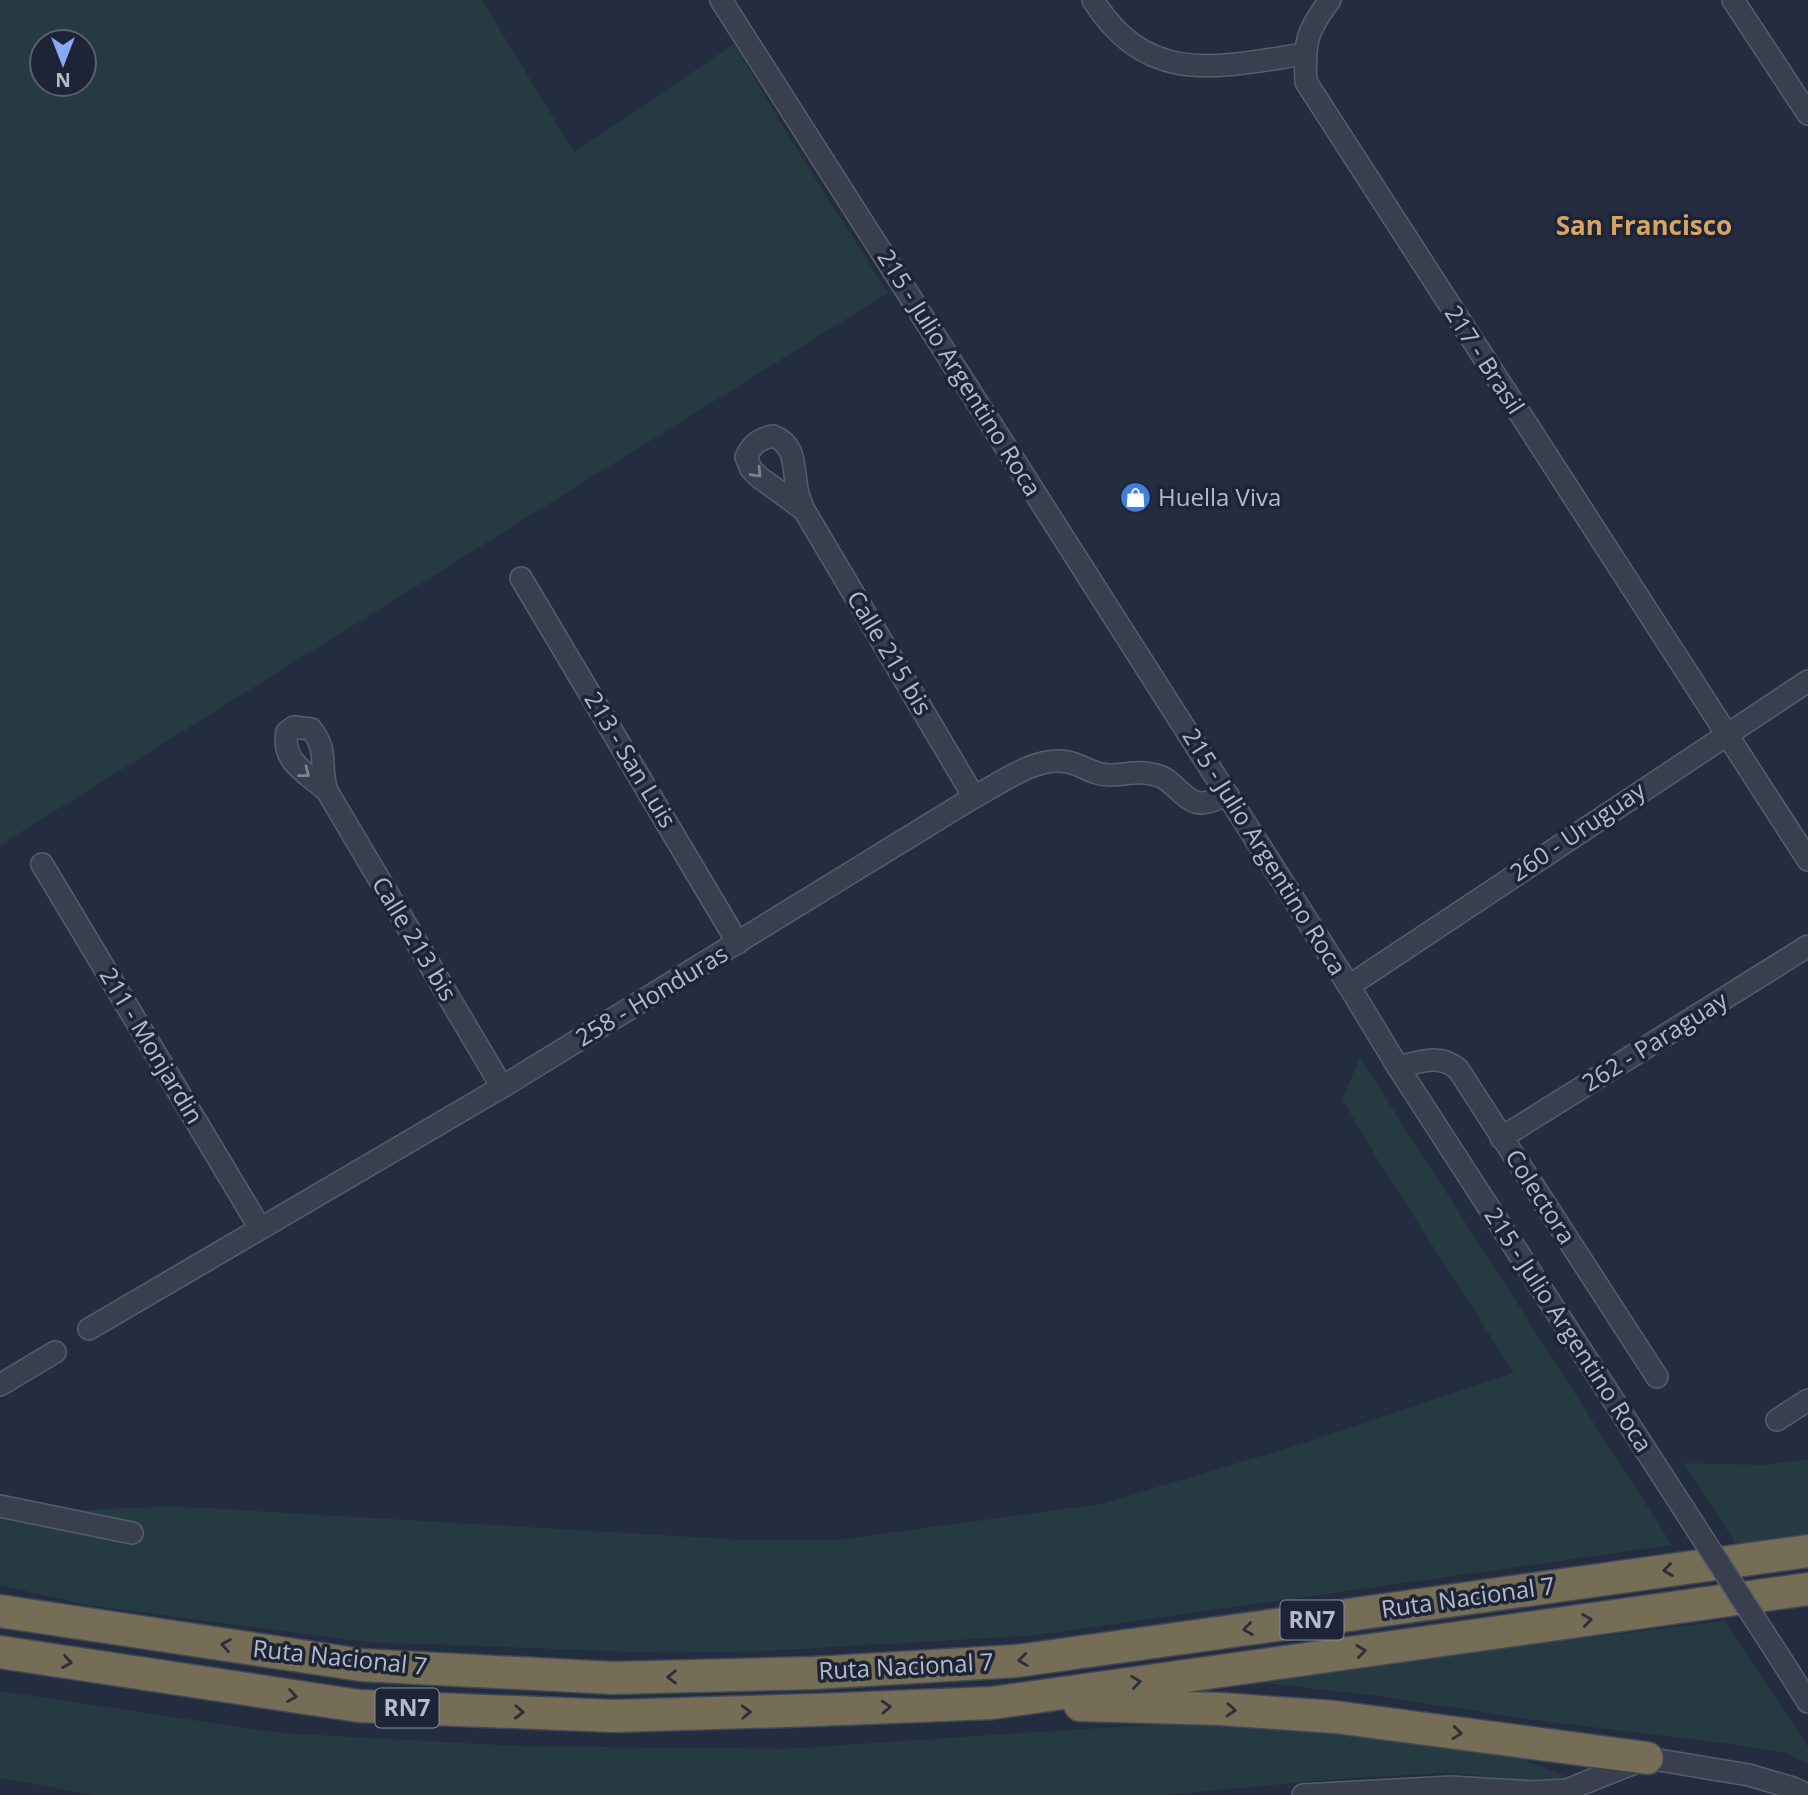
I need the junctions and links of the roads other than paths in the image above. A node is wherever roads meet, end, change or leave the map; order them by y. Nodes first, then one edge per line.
1 (721, 0) edge
2 (1093, 0) edge
3 (1330, 0) edge
4 (1733, 0) edge
5 (1304, 54) junction
6 (1808, 114) edge
7 (804, 510) dead end
8 (521, 578) dead end
9 (1808, 681) edge
10 (1726, 733) junction
11 (327, 791) dead end
12 (1228, 795) junction
13 (974, 797) junction
14 (1808, 860) edge
15 (42, 863) dead end
16 (738, 943) junction
17 (1808, 946) edge
18 (1349, 986) junction
19 (1398, 1068) junction
20 (502, 1087) junction
21 (1501, 1138) junction
22 (260, 1228) junction
23 (89, 1329) dead end
24 (55, 1352) dead end
25 (1657, 1377) dead end
26 (0, 1385) edge
27 (1808, 1400) edge
28 (1777, 1420) dead end
29 (0, 1506) edge
30 (132, 1533) dead end
31 (1808, 1551) edge
32 (1808, 1589) edge
33 (0, 1611) edge
34 (0, 1652) edge
35 (1808, 1702) edge
36 (992, 1703) junction
37 (1647, 1758) junction
38 (1567, 1793) edge
39 (1303, 1795) edge
40 (1807, 1795) edge

1 - 12 street, 215 - Julio Argentino Roca
2 - 5 street
3 - 5 street
4 - 6 street
5 - 10 street, 217 - Brasil
7 - 13 street, Calle 215 bis
8 - 16 street, 213 - San Luis
9 - 10 street, 260 - Uruguay
10 - 14 street, 217 - Brasil
10 - 18 street, 260 - Uruguay
11 - 20 street, Calle 213 bis
12 - 13 street, 258 - Honduras
12 - 18 street, 215 - Julio Argentino Roca
13 - 16 street, 258 - Honduras
15 - 22 street, 211 - Monjardin
16 - 20 street, 258 - Honduras
17 - 21 street, 262 - Paraguay
18 - 19 street, 215 - Julio Argentino Roca
19 - 21 street, Colectora
19 - 35 street, 215 - Julio Argentino Roca, bridge
20 - 22 street, 258 - Honduras
21 - 25 street, Colectora
22 - 23 street, 258 - Honduras
24 - 26 street
27 - 28 street
29 - 30 street
31 -> 33 highway, Ruta Nacional 7 / RN7
36 -> 32 highway, Ruta Nacional 7 / RN7
34 -> 36 highway, Ruta Nacional 7 / RN7
36 -> 37 highway
37 - 38 street
37 - 40 street
38 - 39 street

